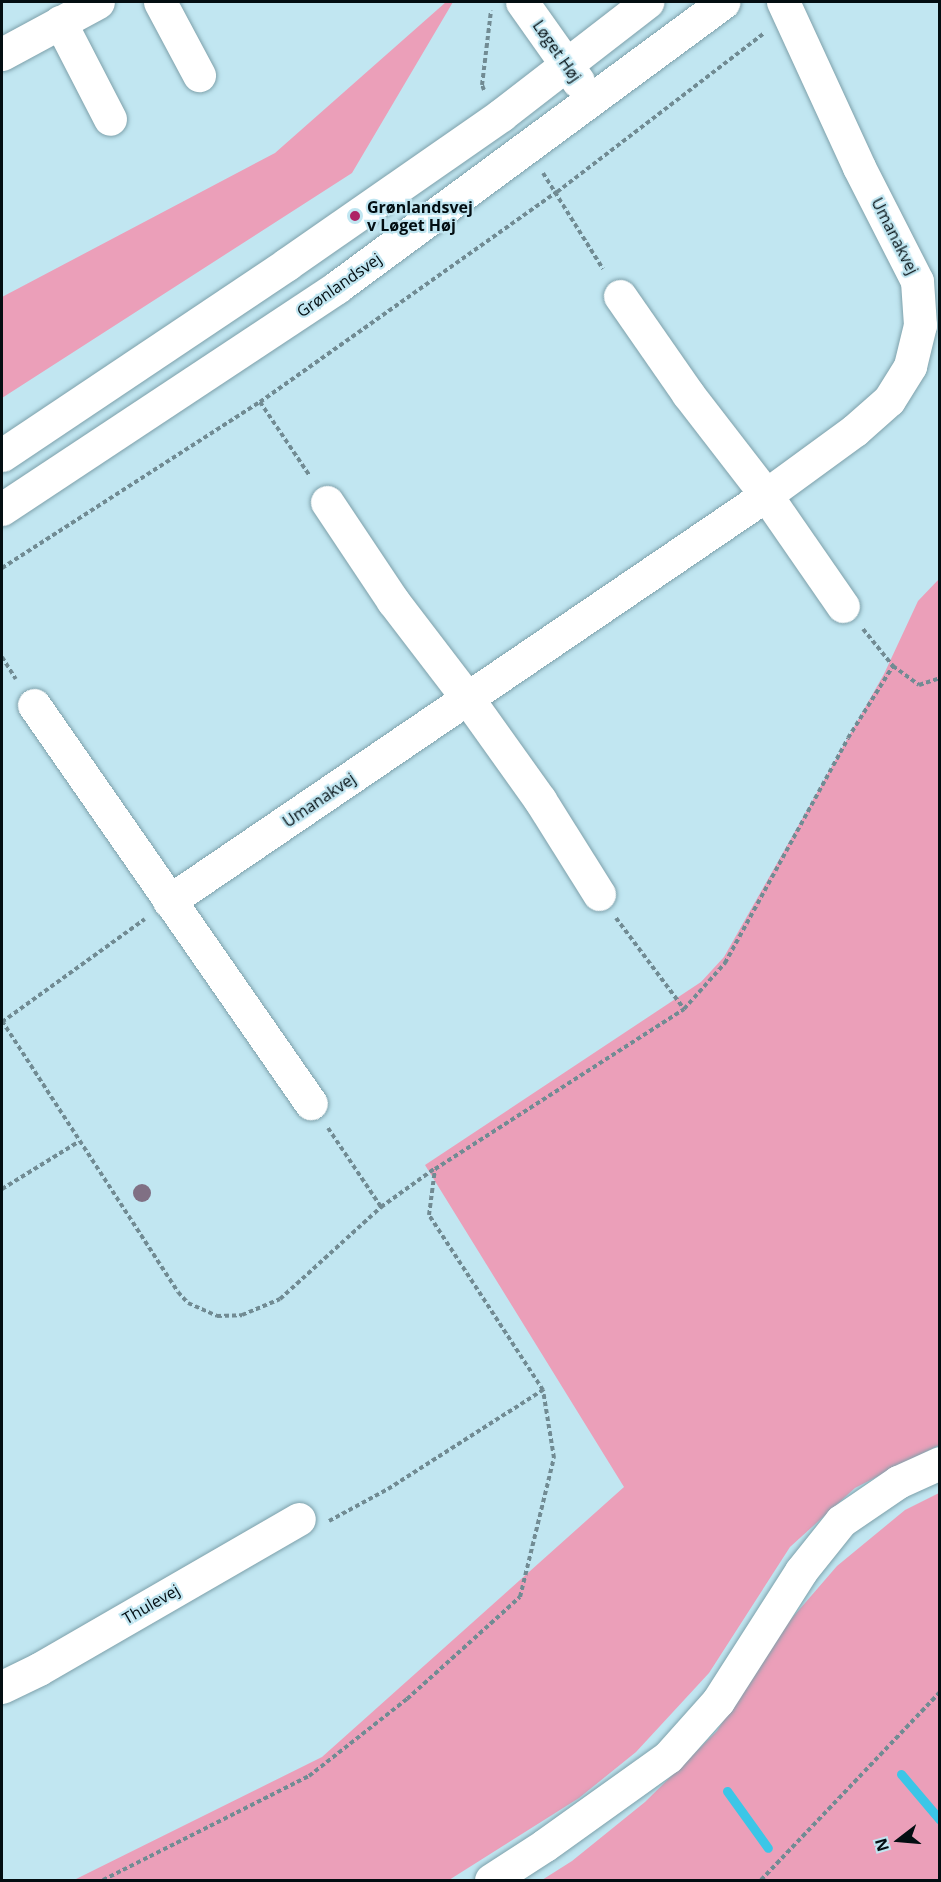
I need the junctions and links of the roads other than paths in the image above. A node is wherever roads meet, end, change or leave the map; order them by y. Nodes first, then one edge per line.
1 (98, 2) edge
2 (160, 2) edge
3 (522, 2) edge
4 (646, 2) edge
5 (723, 2) edge
6 (786, 7) edge
7 (60, 22) junction
8 (2, 54) edge
9 (566, 62) junction
10 (199, 75) dead end
11 (591, 101) junction
12 (111, 119) dead end
13 (620, 296) road end
14 (2, 455) edge
15 (766, 495) junction
16 (327, 502) road end
17 (2, 510) edge
18 (843, 606) road end
19 (468, 699) junction
20 (34, 705) dead end
21 (598, 894) road end
22 (170, 901) junction
23 (311, 1103) road end
24 (939, 1462) edge
25 (299, 1519) road end
26 (2, 1687) edge
27 (491, 1881) edge

1 - 7 street
2 - 10 street
3 - 9 street, Løget Høj
4 - 9 street
5 - 11 street, Grønlandsvej
6 - 15 street, Umanakvej
7 - 8 street
7 - 12 street
9 - 11 street, Løget Høj
9 - 14 street
11 - 17 street, Grønlandsvej
13 - 15 street
15 - 18 street
15 - 19 street, Umanakvej
16 - 19 street
19 - 21 street
19 - 22 street, Umanakvej
20 - 22 street
22 - 23 street
24 - 27 street
25 - 26 street, Thulevej

